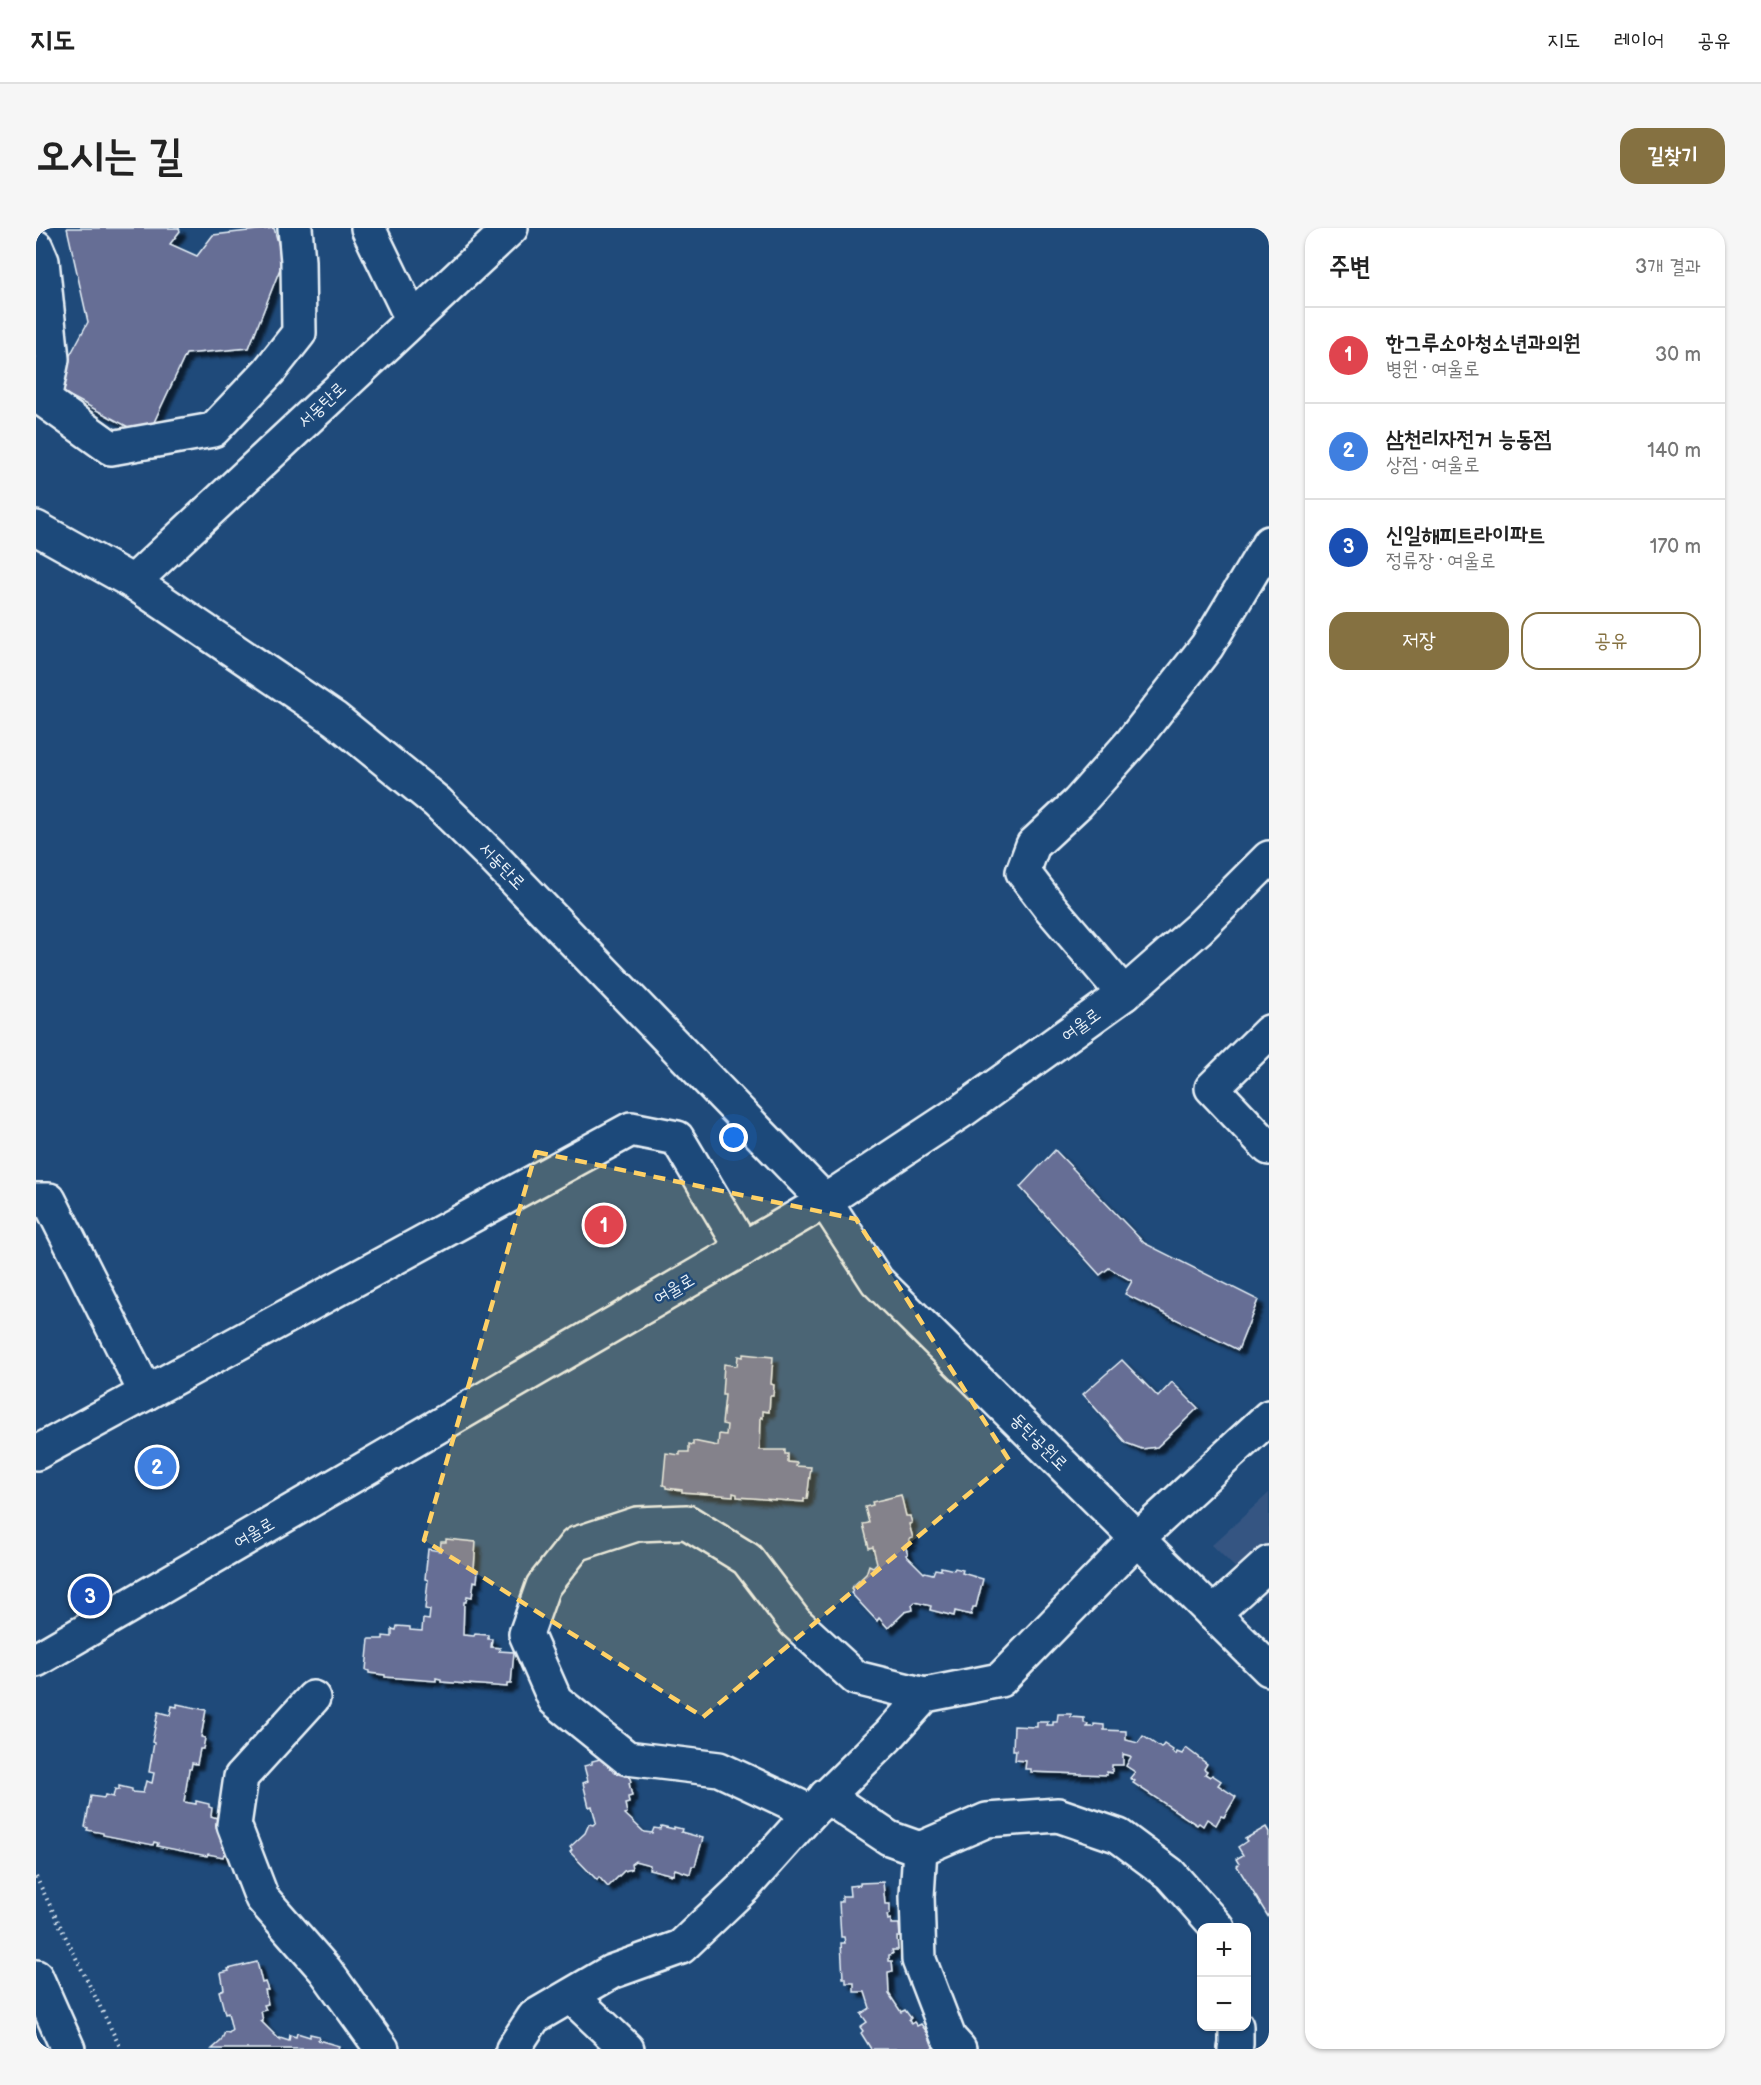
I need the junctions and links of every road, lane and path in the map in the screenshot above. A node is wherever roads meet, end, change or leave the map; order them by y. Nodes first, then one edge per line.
1 (295, 228) edge
2 (368, 228) edge
3 (511, 228) edge
4 (36, 247) edge
5 (412, 319) junction
6 (36, 528) edge
7 (1269, 543) edge
8 (133, 582) junction
9 (1269, 858) edge
10 (1124, 994) junction
11 (1269, 1032) edge
12 (1269, 1148) edge
13 (36, 1200) edge
14 (825, 1201) junction
15 (742, 1249) junction
16 (146, 1393) junction
17 (1269, 1417) edge
18 (36, 1453) edge
19 (1137, 1539) junction
20 (1269, 1563) edge
21 (1213, 1614) junction
22 (38, 1654) edge
23 (1269, 1669) edge
24 (925, 1695) junction
25 (313, 1698) dead end
26 (819, 1804) junction
27 (921, 1849) junction
28 (36, 1877) edge
29 (1214, 1923) edge
30 (36, 1977) edge
31 (571, 1996) junction
32 (1236, 2031) edge
33 (68, 2049) edge
34 (121, 2049) edge
35 (382, 2049) edge
36 (513, 2049) edge
37 (627, 2049) edge
38 (959, 2049) edge
39 (1235, 2049) edge

1 - 4 street
2 - 5 street
3 - 5 street, 서동탄로
5 - 8 street, 서동탄로
6 - 8 street, 서동탄로
7 - 10 street
8 - 14 street, 서동탄로
9 - 10 street, 여울로
10 - 14 street, 여울로
11 - 12 street
13 - 16 street
14 - 15 street, 여울로
14 - 19 street, 동탄공원로
15 - 16 street
15 - 22 street, 여울로
16 - 18 street
17 - 19 street
19 - 21 street, 동탄공원로
19 - 24 street
20 - 21 street
21 - 23 street, 동탄공원로
24 - 26 street
24 - 26 street
25 - 35 street
26 - 27 street
26 - 31 street
27 - 29 street
27 - 38 street
28 - 34 path
30 - 33 street
31 - 36 street
31 - 37 street
32 - 39 street

